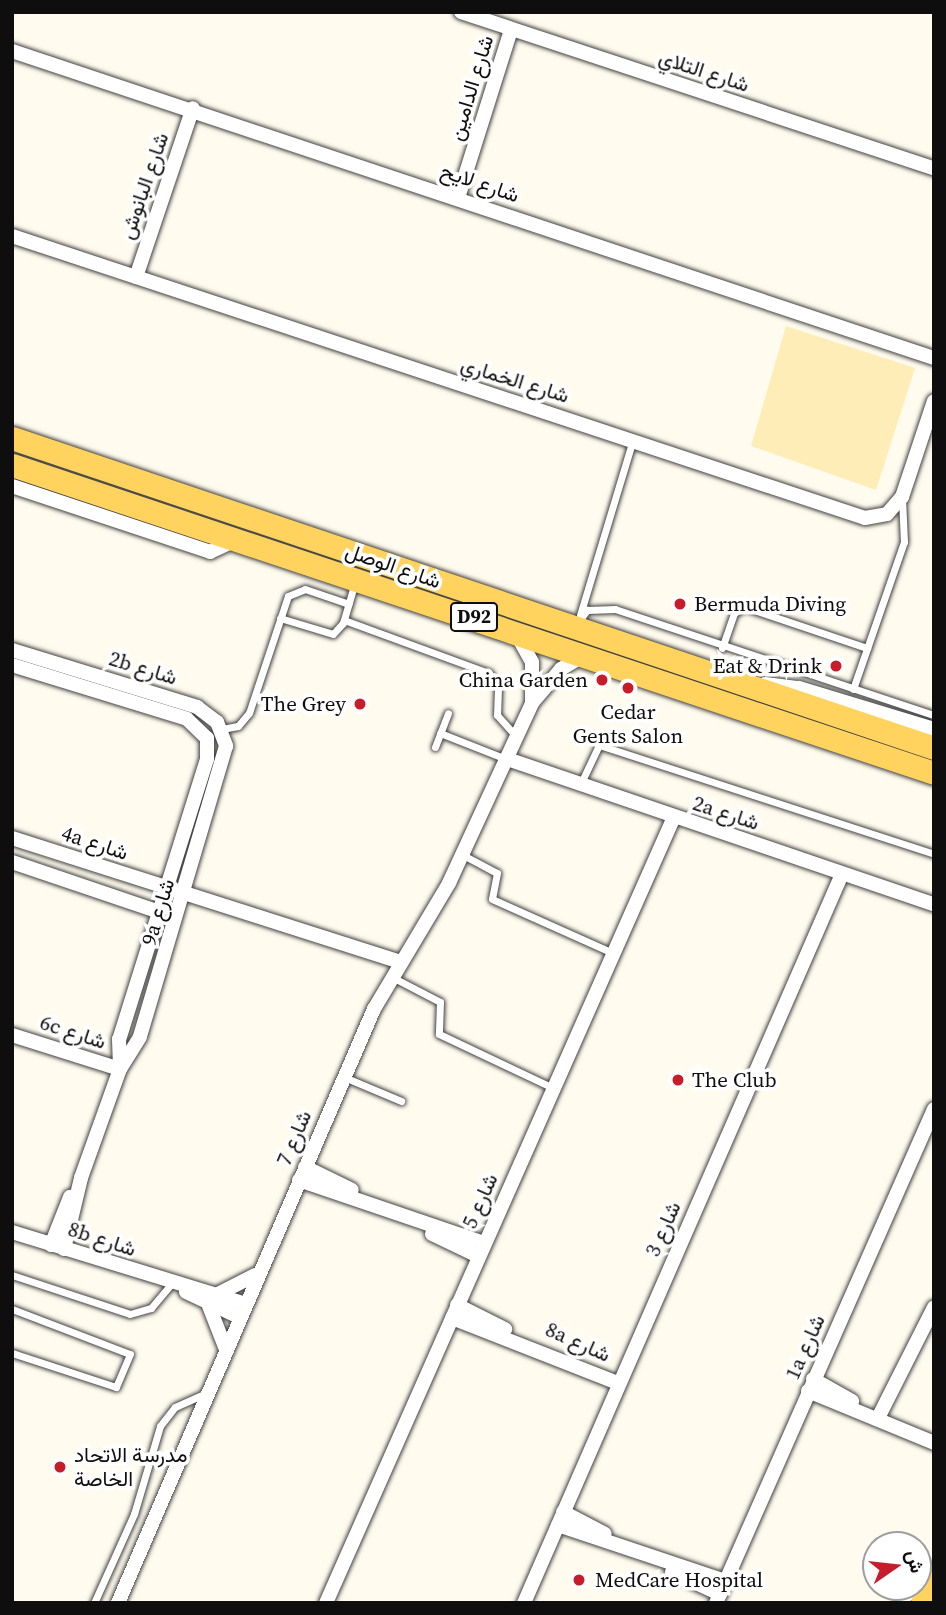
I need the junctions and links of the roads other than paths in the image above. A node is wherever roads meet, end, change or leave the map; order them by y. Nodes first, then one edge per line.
1 (461, 12) edge
2 (511, 30) junction
3 (12, 51) edge
4 (193, 108) junction
5 (934, 168) edge
6 (458, 198) junction
7 (12, 236) edge
8 (136, 277) junction
9 (934, 358) edge
10 (934, 401) edge
11 (12, 438) edge
12 (633, 440) junction
13 (12, 465) edge
14 (12, 486) edge
15 (902, 497) junction
16 (238, 539) junction
17 (356, 578) junction
18 (349, 604) junction
19 (279, 618) junction
20 (344, 620) junction
21 (577, 621) junction
22 (513, 629) junction
23 (722, 648) junction
24 (867, 648) junction
25 (12, 650) edge
26 (586, 654) junction
27 (12, 665) edge
28 (746, 685) junction
29 (853, 689) junction
30 (532, 703) junction
31 (448, 713) dead end
32 (930, 721) edge
33 (222, 729) junction
34 (440, 733) junction
35 (517, 737) junction
36 (435, 747) dead end
37 (934, 748) edge
38 (507, 759) junction
39 (207, 760) joint
40 (934, 773) edge
41 (580, 787) junction
42 (674, 817) junction
43 (12, 838) edge
44 (934, 854) edge
45 (463, 855) junction
46 (12, 862) edge
47 (98, 867) junction
48 (842, 874) junction
49 (90, 888) junction
50 (165, 888) junction
51 (186, 894) junction
52 (934, 904) edge
53 (157, 911) junction
54 (613, 953) junction
55 (400, 962) junction
56 (391, 977) junction
57 (12, 1035) edge
58 (120, 1069) junction
59 (343, 1077) junction
60 (553, 1087) junction
61 (401, 1101) dead end
62 (934, 1109) edge
63 (302, 1173) junction
64 (12, 1232) edge
65 (58, 1247) junction
66 (481, 1250) junction
67 (12, 1275) edge
68 (256, 1275) junction
69 (175, 1285) junction
70 (212, 1301) junction
71 (934, 1307) edge
72 (12, 1309) edge
73 (240, 1310) junction
74 (454, 1311) junction
75 (225, 1348) junction
76 (12, 1353) edge
77 (618, 1383) junction
78 (811, 1385) junction
79 (208, 1393) junction
80 (873, 1415) junction
81 (934, 1443) edge
82 (561, 1519) junction
83 (720, 1593) edge
84 (94, 1603) edge
85 (118, 1603) edge
86 (326, 1603) edge
87 (523, 1603) edge

1 - 2 street, شارع التلاي
2 - 5 street, شارع التلاي
2 - 6 street, شارع الدامين
3 - 4 street, شارع لايح
4 - 6 street, شارع لايح
4 - 8 street, شارع البانوش
6 - 9 street, شارع لايح
7 - 8 street, شارع الخماري
8 - 12 street, شارع الخماري
10 - 15 street
11 - 21 main road, شارع الوصل / D92
12 - 15 street, شارع الخماري
12 - 21 lane
13 - 16 main road, شارع الوصل / D92
14 - 16 street
15 - 24 lane
16 - 17 main road, شارع الوصل / D92
17 - 18 lane
17 - 22 main road, شارع الوصل / D92
18 - 19 lane
18 - 20 lane
19 - 20 lane
19 - 33 lane
20 - 35 lane
21 - 23 lane
21 - 28 main road, شارع الوصل / D92
22 - 26 main road, شارع الوصل / D92
22 - 30 street, شارع 7
23 - 24 lane
23 - 29 lane
24 - 29 lane
25 - 33 street, 2b شارع
26 - 30 street, شارع 7
26 - 40 main road, شارع الوصل / D92
27 - 39 street, 2b شارع
28 - 32 street
28 - 37 main road, شارع الوصل / D92
29 - 32 lane
30 - 35 street, شارع 7
31 - 34 lane
33 - 51 street, 9a شارع
34 - 36 lane
34 - 38 lane
35 - 38 street, شارع 7
38 - 41 street, 2a شارع
38 - 45 street, شارع 7
39 - 50 street, 9a شارع
41 - 42 street, 2a شارع
41 - 44 lane
42 - 48 street, 2a شارع
42 - 54 street, شارع 5
43 - 47 street, 4a شارع
45 - 54 lane
45 - 55 street, شارع 7
46 - 49 street
47 - 49 street
47 - 50 street, 4a شارع
48 - 52 street, 2a شارع
48 - 77 street, شارع 3
49 - 53 street
50 - 51 street, 4a شارع
50 - 53 street, 9a شارع
51 - 55 street, 4a شارع
51 - 58 street, 9a شارع
53 - 58 street, 9a شارع
54 - 60 street, شارع 5
55 - 56 street, شارع 7
56 - 59 street, شارع 7
56 - 60 lane
57 - 58 street, 6c شارع
58 - 65 street, 9a شارع
59 - 61 lane
59 - 63 street, شارع 7
60 - 66 street, شارع 5
62 - 78 street, 1a شارع
63 - 66 street
63 - 68 street, شارع 7
64 - 65 street, 8b شارع
65 - 69 street, 8b شارع
66 - 74 street, شارع 5
67 - 69 lane
68 - 70 street
68 - 73 street, شارع 7
69 - 70 street, 8b شارع
70 - 73 street, 8b شارع
70 - 75 street
71 - 80 street
72 - 76 lane
73 - 75 street, شارع 7
74 - 77 street, 8a شارع
74 - 86 street, شارع 5
75 - 79 street, شارع 7
77 - 82 street, شارع 3
78 - 80 street
78 - 83 street, 1a شارع
79 - 84 lane
79 - 85 street, شارع 7
80 - 81 street
82 - 83 street
82 - 87 street, شارع 3

